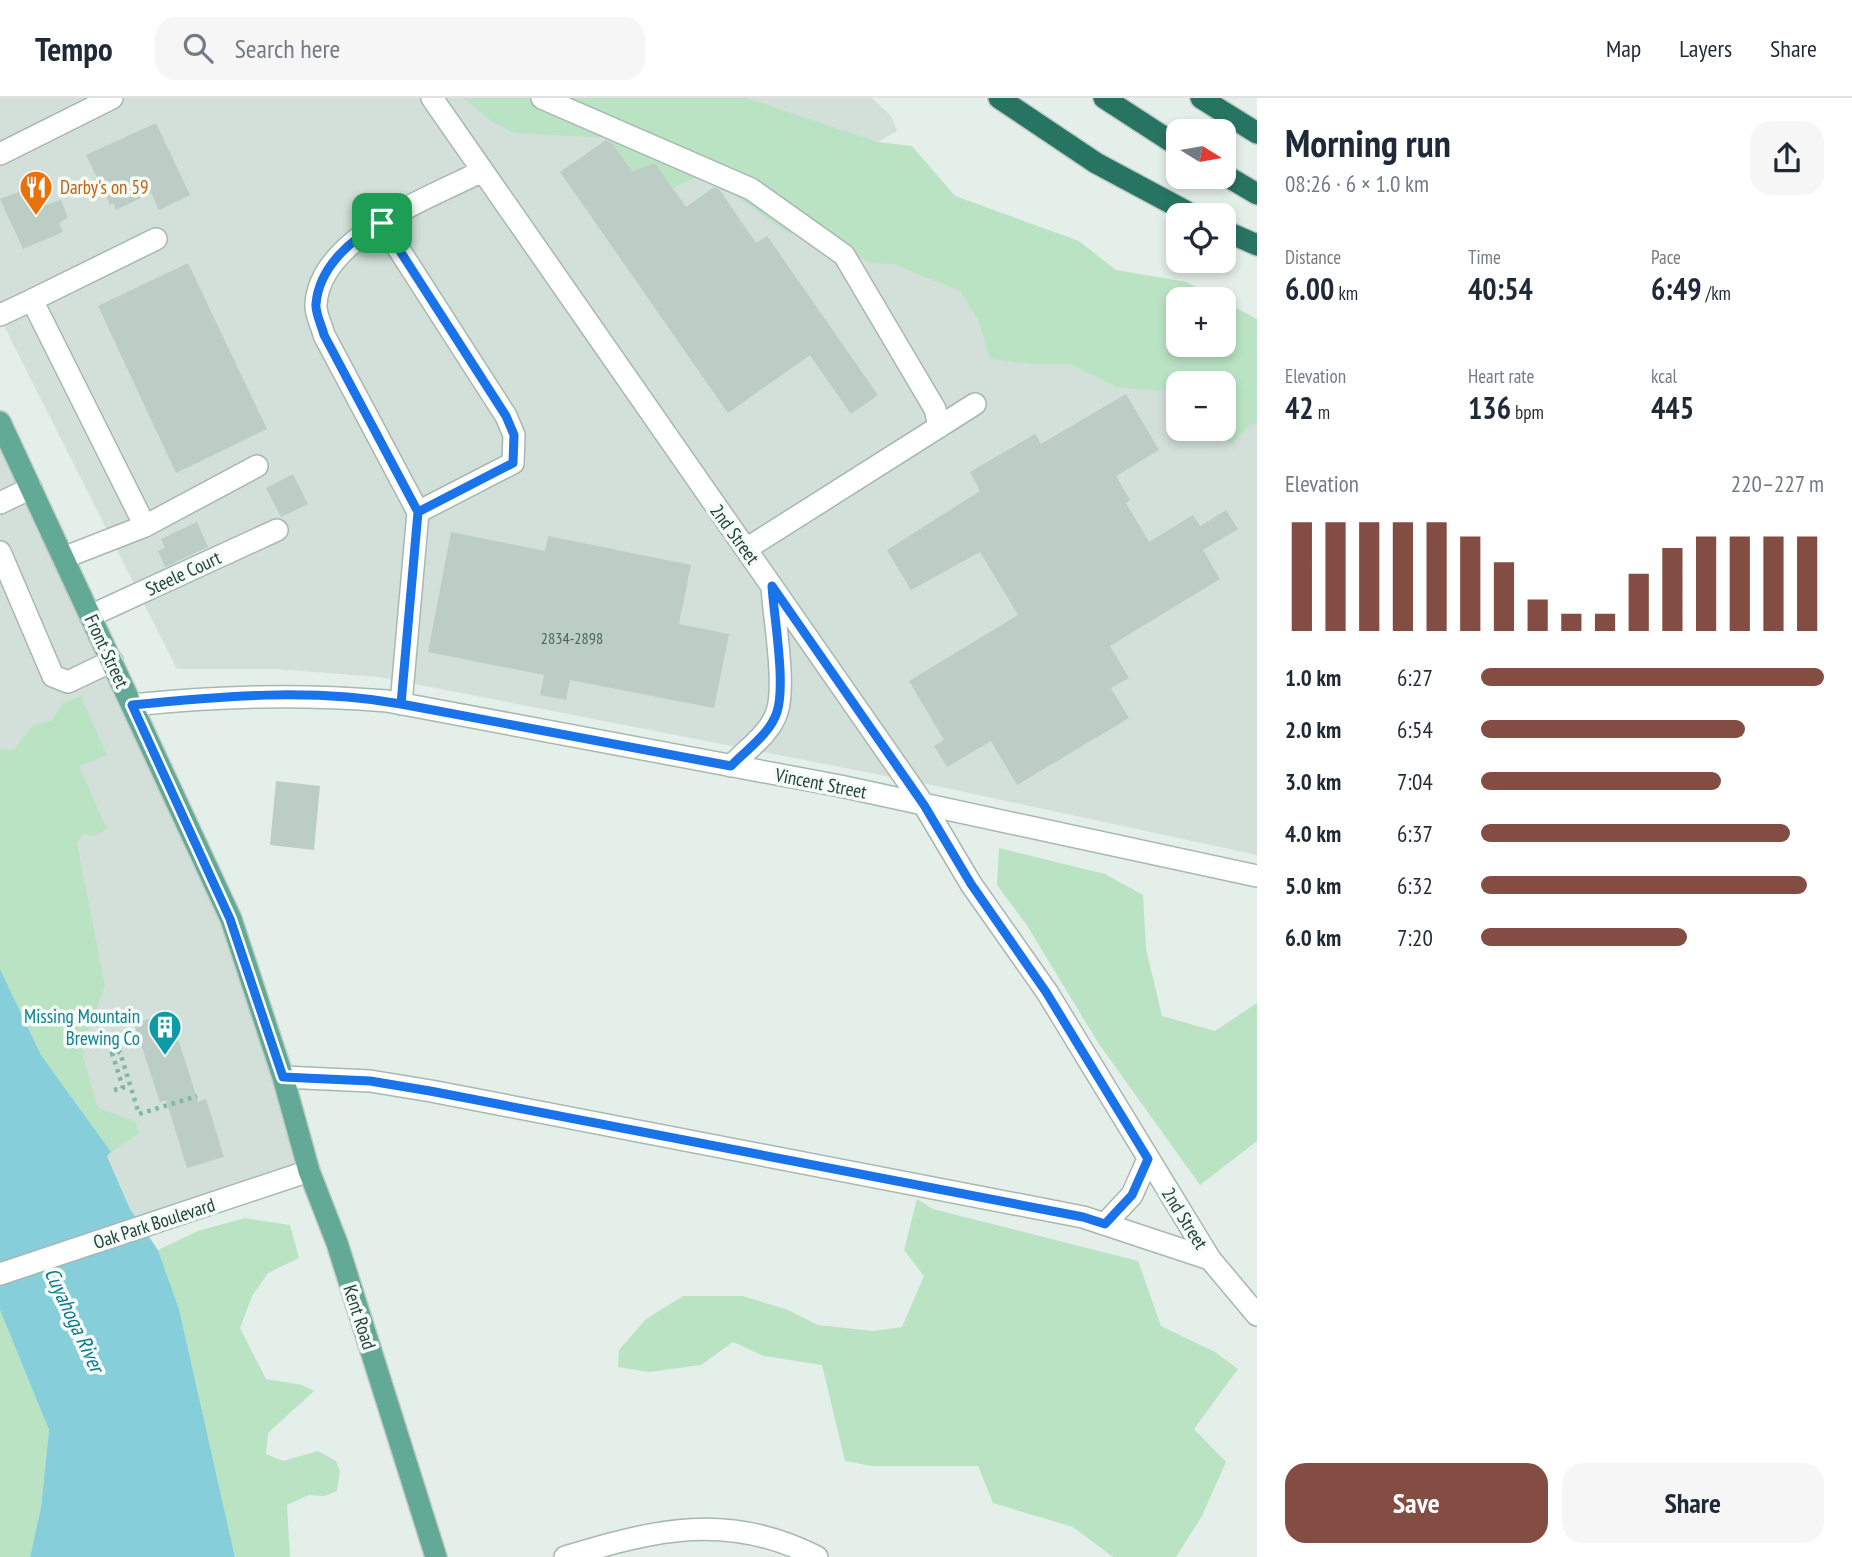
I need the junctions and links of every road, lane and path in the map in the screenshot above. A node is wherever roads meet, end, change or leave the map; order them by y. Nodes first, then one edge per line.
1 (112, 98) edge
2 (432, 98) edge
3 (542, 98) edge
4 (999, 98) edge
5 (1104, 98) edge
6 (1201, 98) edge
7 (1257, 133) edge
8 (1166, 138) edge
9 (0, 154) edge
10 (482, 171) junction
11 (1236, 182) edge
12 (1257, 194) edge
13 (1171, 203) edge
14 (382, 223) junction
15 (1236, 236) edge
16 (156, 239) dead end
17 (1257, 245) edge
18 (32, 300) junction
19 (0, 316) edge
20 (975, 404) dead end
21 (0, 423) edge
22 (939, 427) junction
23 (257, 466) dead end
24 (30, 488) junction
25 (0, 503) edge
26 (418, 512) junction
27 (145, 526) junction
28 (277, 530) dead end
29 (746, 549) junction
30 (0, 552) edge
31 (63, 558) junction
32 (772, 586) junction
33 (90, 617) junction
34 (112, 661) junction
35 (401, 704) junction
36 (132, 705) junction
37 (731, 766) junction
38 (924, 805) junction
39 (1257, 876) edge
40 (283, 1077) junction
41 (114, 1090) dead end
42 (197, 1096) dead end
43 (1148, 1159) junction
44 (309, 1171) junction
45 (1105, 1224) junction
46 (1210, 1259) junction
47 (0, 1273) edge
48 (1257, 1315) edge
49 (436, 1557) edge
50 (565, 1557) edge
51 (817, 1557) edge

1 - 9 street
2 - 10 street, 2nd Street
3 - 22 street
4 - 13 highway
5 - 8 highway
6 - 7 highway
10 - 14 street
10 - 29 street, 2nd Street
11 - 12 highway
14 - 26 street
14 - 26 street
15 - 17 highway
16 - 18 street
18 - 19 street
18 - 27 street
20 - 22 street
21 - 24 main road, Front Street
22 - 29 street
23 - 27 street
24 - 25 street
24 - 31 main road, Front Street
26 - 35 street
27 - 31 street
28 - 33 street, Steele Court
29 - 32 street, 2nd Street
30 - 34 street
31 - 33 main road, Front Street
32 - 37 street
32 - 38 street, 2nd Street
33 - 34 main road, Front Street
34 - 36 main road, Front Street
35 - 36 street, Vincent Street
35 - 37 street, Vincent Street
36 - 40 main road, Front Street
37 - 38 street, Vincent Street
38 - 39 street, Vincent Street
38 - 43 street, 2nd Street
40 - 44 main road, Kent Road
40 - 45 street
41 - 42 path
43 - 45 street
43 - 46 street, 2nd Street
44 - 47 street, Oak Park Boulevard
44 - 49 main road, Kent Road
45 - 46 street
46 - 48 street, 2nd Street
50 - 51 street

